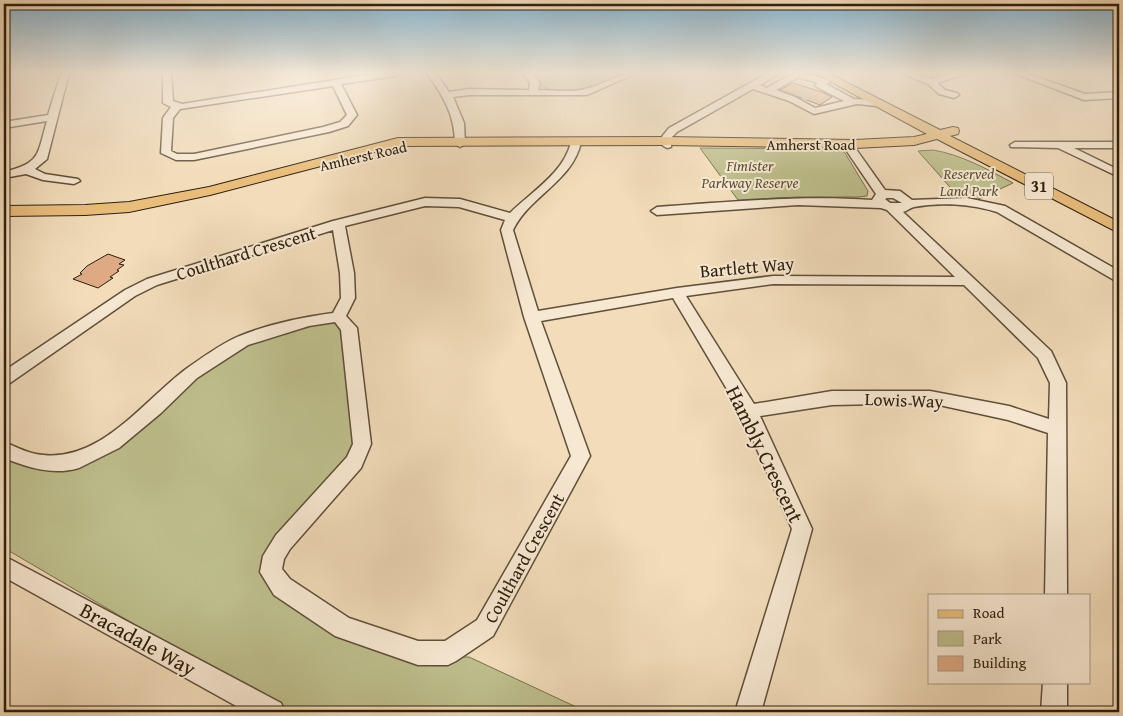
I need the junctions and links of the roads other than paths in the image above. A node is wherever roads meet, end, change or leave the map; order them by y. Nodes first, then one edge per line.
1 (57, 106) edge
2 (177, 106) edge
3 (348, 106) edge
4 (454, 106) edge
5 (716, 106) edge
6 (808, 106) tunnel mouth
7 (834, 106) edge
8 (884, 106) edge
9 (885, 106) edge
10 (54, 117) junction
11 (4, 124) edge
12 (952, 136) junction
13 (454, 142) junction
14 (667, 143) junction
15 (895, 143) junction
16 (851, 144) junction
17 (927, 145) junction
18 (1015, 145) dead end
19 (1059, 145) junction
20 (1119, 145) edge
21 (568, 148) junction
22 (27, 170) junction
23 (1119, 174) edge
24 (4, 175) edge
25 (74, 181) dead end
26 (893, 201) junction
27 (1071, 203) junction
28 (4, 211) edge
29 (657, 211) dead end
30 (1119, 215) edge
31 (4, 217) edge
32 (513, 218) junction
33 (338, 224) junction
34 (1119, 228) edge
35 (1119, 277) edge
36 (967, 281) junction
37 (677, 293) junction
38 (338, 317) junction
39 (532, 317) junction
40 (4, 379) edge
41 (749, 411) junction
42 (1057, 429) junction
43 (4, 450) edge
44 (4, 566) edge
45 (1056, 594) edge
46 (1055, 684) edge
47 (272, 712) edge
48 (748, 712) edge
49 (1054, 712) edge

1 - 10 street
2 - 3 street
4 - 13 street
5 - 14 street
6 - 7 street
8 - 12 main road, 31
9 - 12 main road, 31
10 - 11 street
10 - 22 street
12 - 15 main road, Amherst Road
12 - 17 main road, Amherst Road
12 - 27 main road, 31
12 - 30 main road, 31
13 - 21 main road, Amherst Road
13 - 28 main road, Amherst Road
13 - 31 main road, Amherst Road
14 - 16 main road, Amherst Road
14 - 21 main road, Amherst Road
15 - 16 main road, Amherst Road
15 - 17 main road, Amherst Road
16 - 26 street
17 - 27 main road
18 - 19 street
19 - 20 street
19 - 23 street
21 - 32 street
22 - 24 street
22 - 25 street
26 - 29 street
26 - 35 street
26 - 36 street
27 - 34 main road, 31
32 - 33 street, Coulthard Crescent
32 - 39 street, Coulthard Crescent
33 - 38 street
33 - 40 street, Coulthard Crescent
36 - 37 street, Bartlett Way
36 - 42 street
37 - 39 street, Bartlett Way
37 - 41 street, Hambly Crescent
38 - 39 street, Coulthard Crescent
38 - 43 street
41 - 42 street, Lowis Way
41 - 48 street, Hambly Crescent
42 - 45 street
44 - 47 street, Bracadale Way
46 - 49 street

